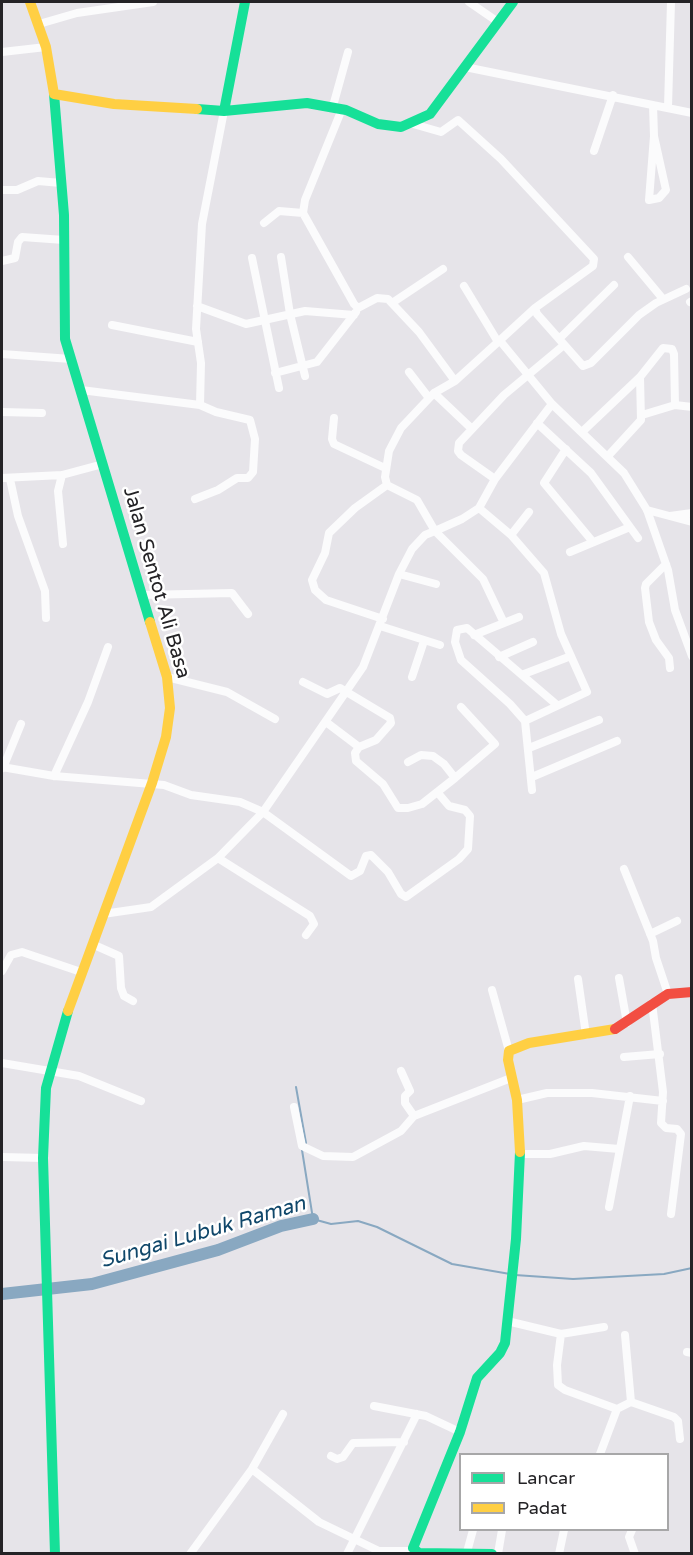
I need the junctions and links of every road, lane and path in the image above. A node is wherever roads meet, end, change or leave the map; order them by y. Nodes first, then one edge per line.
1 (30, 2) edge
2 (153, 2) edge
3 (245, 2) edge
4 (469, 2) edge
5 (513, 2) edge
6 (671, 2) edge
7 (498, 22) junction
8 (39, 24) junction
9 (46, 47) junction
10 (2, 52) edge
11 (348, 52) dead end
12 (465, 67) junction
13 (54, 94) junction
14 (613, 96) junction
15 (653, 105) junction
16 (668, 107) junction
17 (338, 108) junction
18 (224, 111) junction
19 (692, 113) edge
20 (412, 124) junction
21 (654, 136) junction
22 (594, 151) dead end
23 (61, 183) junction
24 (2, 190) edge
25 (303, 213) junction
26 (264, 223) dead end
27 (64, 240) junction
28 (628, 256) dead end
29 (281, 257) dead end
30 (252, 258) dead end
31 (2, 261) edge
32 (443, 269) dead end
33 (614, 285) dead end
34 (464, 286) dead end
35 (686, 289) dead end
36 (663, 298) junction
37 (392, 303) junction
38 (197, 306) junction
39 (535, 308) junction
40 (356, 311) junction
41 (291, 314) junction
42 (263, 321) junction
43 (112, 325) dead end
44 (562, 341) junction
45 (198, 342) junction
46 (498, 342) junction
47 (2, 354) edge
48 (71, 359) junction
49 (303, 367) junction
50 (409, 372) dead end
51 (275, 373) junction
52 (529, 375) junction
53 (305, 376) dead end
54 (640, 377) junction
55 (455, 381) junction
56 (279, 388) dead end
57 (81, 390) junction
58 (432, 395) junction
59 (552, 404) junction
60 (200, 405) junction
61 (675, 405) junction
62 (692, 407) edge
63 (2, 412) edge
64 (42, 413) dead end
65 (642, 415) junction
66 (334, 418) dead end
67 (537, 423) junction
68 (472, 429) junction
69 (582, 432) junction
70 (566, 449) junction
71 (608, 456) junction
72 (103, 464) junction
73 (385, 468) junction
74 (62, 475) junction
75 (6, 479) edge
76 (495, 479) junction
77 (387, 485) junction
78 (195, 499) dead end
79 (479, 508) junction
80 (647, 510) junction
81 (529, 512) dead end
82 (692, 513) edge
83 (668, 516) junction
84 (692, 522) edge
85 (630, 527) junction
86 (435, 531) junction
87 (511, 535) junction
88 (638, 538) dead end
89 (594, 542) junction
90 (63, 544) dead end
91 (570, 552) dead end
92 (666, 564) junction
93 (399, 574) junction
94 (436, 584) dead end
95 (142, 595) junction
96 (248, 614) dead end
97 (519, 617) dead end
98 (46, 618) dead end
99 (381, 622) junction
100 (504, 623) junction
101 (474, 635) junction
102 (424, 641) junction
103 (533, 642) dead end
104 (440, 645) dead end
105 (108, 647) dead end
106 (571, 656) junction
107 (692, 656) edge
108 (499, 657) junction
109 (670, 668) dead end
110 (524, 674) junction
111 (167, 677) junction
112 (412, 677) dead end
113 (303, 682) dead end
114 (347, 693) junction
115 (557, 705) junction
116 (461, 707) dead end
117 (275, 719) dead end
118 (598, 720) dead end
119 (525, 721) junction
120 (326, 722) junction
121 (21, 724) dead end
122 (617, 741) dead end
123 (359, 747) junction
124 (529, 748) junction
125 (408, 762) dead end
126 (2, 768) edge
127 (54, 776) junction
128 (532, 777) junction
129 (455, 778) junction
130 (152, 783) junction
131 (532, 790) dead end
132 (438, 793) junction
133 (264, 812) junction
134 (218, 858) junction
135 (624, 869) dead end
136 (103, 914) junction
137 (677, 921) dead end
138 (650, 934) junction
139 (306, 935) dead end
140 (92, 944) junction
141 (2, 971) edge
142 (81, 972) junction
143 (619, 978) dead end
144 (578, 979) dead end
145 (492, 990) dead end
146 (692, 992) edge
147 (669, 994) junction
148 (133, 1001) dead end
149 (652, 1003) junction
150 (627, 1023) junction
151 (586, 1035) junction
152 (509, 1051) junction
153 (660, 1054) junction
154 (624, 1057) dead end
155 (2, 1063) edge
156 (50, 1071) junction
157 (401, 1071) dead end
158 (512, 1078) junction
159 (630, 1096) junction
160 (517, 1100) junction
161 (141, 1101) dead end
162 (663, 1101) junction
163 (294, 1107) dead end
164 (414, 1116) junction
165 (619, 1149) junction
166 (520, 1154) junction
167 (2, 1157) edge
168 (43, 1158) junction
169 (609, 1207) dead end
170 (671, 1214) dead end
171 (507, 1321) junction
172 (604, 1327) dead end
173 (561, 1334) junction
174 (625, 1335) dead end
175 (631, 1402) junction
176 (374, 1406) dead end
177 (617, 1409) junction
178 (283, 1414) dead end
179 (417, 1414) junction
180 (460, 1432) junction
181 (680, 1439) dead end
182 (404, 1442) junction
183 (601, 1453) edge
184 (331, 1456) dead end
185 (252, 1469) junction
186 (473, 1531) edge
187 (502, 1531) edge
188 (564, 1531) edge
189 (632, 1531) edge
190 (355, 1540) junction
191 (413, 1552) edge
192 (467, 1552) junction
193 (455, 1553) edge
194 (53, 1554) edge
195 (190, 1554) edge
196 (347, 1554) edge
197 (492, 1554) edge
198 (498, 1554) edge
199 (559, 1554) edge
200 (635, 1554) edge

1 - 8 main road, Jalan Sentot Ali Basa
2 - 8 street
3 - 18 main road
4 - 7 street
5 - 7 main road
6 - 16 street
7 - 12 main road
8 - 9 main road, Jalan Sentot Ali Basa
9 - 10 street
9 - 13 main road, Jalan Sentot Ali Basa
11 - 17 street
12 - 14 street
12 - 20 main road
13 - 18 main road
13 - 23 main road, Jalan Sentot Ali Basa
14 - 15 street
14 - 22 street
15 - 16 street
15 - 21 street
16 - 19 street
17 - 18 main road
17 - 20 main road
17 - 25 street
18 - 38 street
20 - 39 street
21 - 21 street
23 - 24 street
23 - 27 main road, Jalan Sentot Ali Basa
25 - 26 street
25 - 40 street
27 - 31 street
27 - 48 main road, Jalan Sentot Ali Basa
28 - 36 street
29 - 41 street
30 - 42 street
32 - 37 street
33 - 44 street
34 - 46 street
35 - 36 street
36 - 44 street
37 - 40 street
37 - 55 street
38 - 42 street
38 - 45 street
39 - 44 street
39 - 46 street
40 - 41 street
40 - 49 street
41 - 42 street
41 - 49 street
42 - 51 street
43 - 45 street
44 - 52 street
45 - 60 street
46 - 52 street
46 - 55 street
47 - 48 street
48 - 57 main road, Jalan Sentot Ali Basa
49 - 51 street
49 - 53 street
50 - 58 street
51 - 56 street
52 - 59 street
52 - 68 street
54 - 61 street
54 - 65 street
54 - 69 street
55 - 58 street
57 - 60 street
57 - 72 main road, Jalan Sentot Ali Basa
58 - 68 street
58 - 73 street
59 - 67 street
59 - 69 street
60 - 78 street
61 - 62 street
61 - 65 street
63 - 64 street
65 - 71 street
66 - 73 street
67 - 70 street
67 - 76 street
68 - 76 street
69 - 71 street
70 - 85 street
70 - 89 street
71 - 80 street
72 - 74 street
72 - 95 main road, Jalan Sentot Ali Basa
73 - 77 street
74 - 75 street
74 - 90 street
75 - 98 street
76 - 79 street
77 - 86 street
77 - 99 street
79 - 86 street
79 - 87 street
80 - 83 street
80 - 92 street
81 - 87 street
82 - 83 street
83 - 84 street
85 - 88 street
85 - 89 street
86 - 93 street
86 - 100 street
87 - 106 street
89 - 91 street
92 - 107 street
92 - 109 street
93 - 94 street
93 - 99 street
95 - 96 street
95 - 111 main road, Jalan Sentot Ali Basa
97 - 100 street
99 - 102 street
99 - 114 street
100 - 101 street
101 - 108 street
101 - 119 street
102 - 104 street
102 - 112 street
103 - 108 street
105 - 127 street
106 - 110 street
106 - 115 street
108 - 110 street
110 - 115 street
111 - 117 street
111 - 130 main road, Jalan Sentot Ali Basa
113 - 114 street
114 - 120 street
114 - 123 street
115 - 119 street
116 - 129 street
118 - 124 street
119 - 124 street
120 - 123 street
120 - 133 street
121 - 126 street
122 - 128 street
123 - 132 street
124 - 128 street
125 - 129 street
126 - 127 street
127 - 130 street
128 - 131 street
129 - 132 street
130 - 133 street
130 - 136 main road, Jalan Sentot Ali Basa
132 - 133 street
133 - 134 street
134 - 136 street
134 - 139 street
135 - 138 street
136 - 140 main road, Jalan Sentot Ali Basa
137 - 138 street
138 - 147 street
140 - 142 main road, Jalan Sentot Ali Basa
140 - 148 street
141 - 142 street
142 - 156 main road, Jalan Sentot Ali Basa
143 - 150 street
144 - 151 street
145 - 152 street
146 - 147 main road
147 - 149 main road
149 - 150 main road
149 - 153 street
150 - 151 main road
151 - 152 main road
152 - 158 main road
153 - 154 street
153 - 162 street
155 - 156 street
156 - 161 street
156 - 168 main road, Jalan Sentot Ali Basa
157 - 164 street
158 - 160 main road
158 - 164 street
159 - 160 street
159 - 162 street
159 - 165 street
160 - 166 main road
162 - 170 street
163 - 164 street
165 - 166 street
165 - 169 street
166 - 171 main road
167 - 168 street
168 - 194 main road, Jalan Sentot Ali Basa
171 - 173 street
171 - 180 main road
172 - 173 street
173 - 177 street
174 - 175 street
175 - 177 street
175 - 181 street
176 - 179 street
177 - 183 street
178 - 185 street
179 - 180 street
179 - 182 street
180 - 191 main road
182 - 184 street
182 - 190 street
185 - 190 street
185 - 195 street
186 - 192 street
187 - 198 street
188 - 199 street
189 - 200 street
190 - 191 street
190 - 196 street
191 - 193 main road
192 - 193 main road
192 - 197 main road

